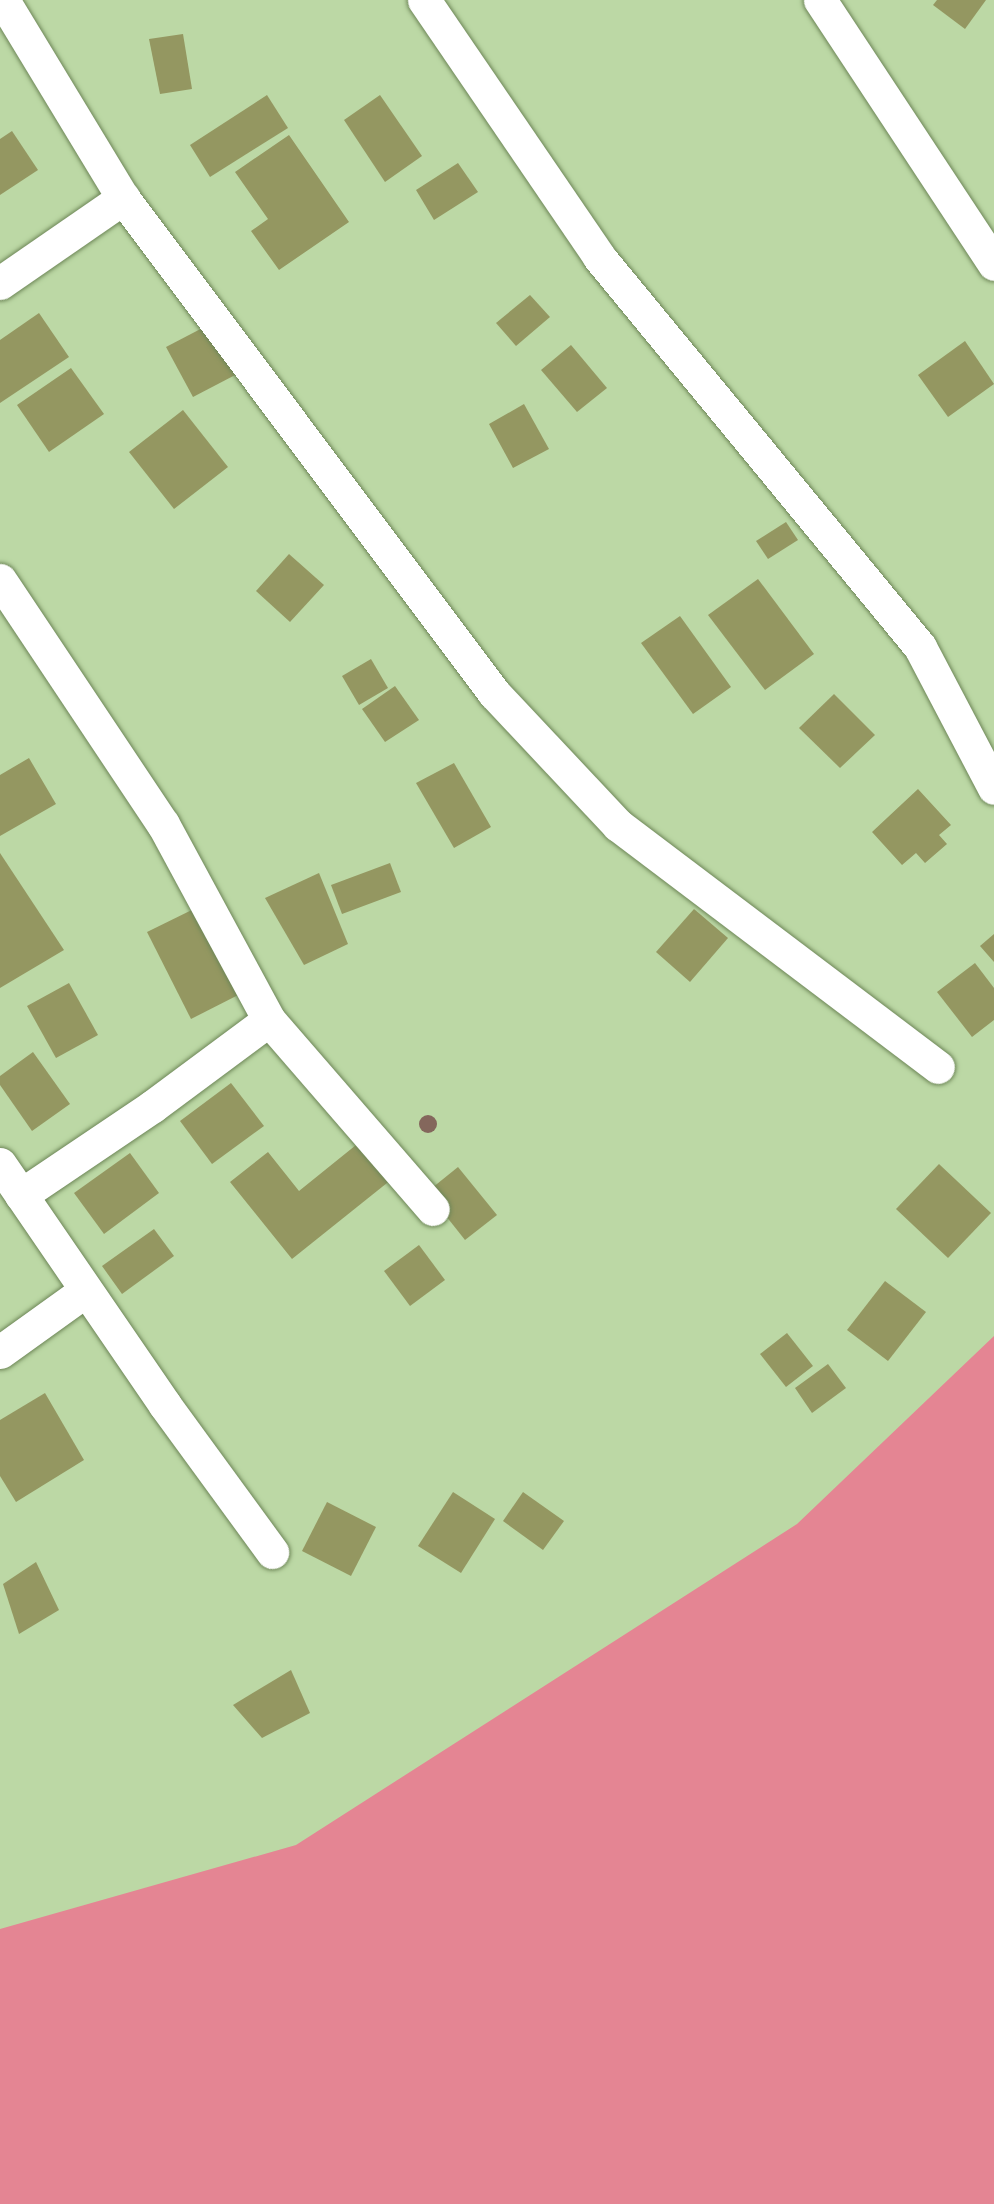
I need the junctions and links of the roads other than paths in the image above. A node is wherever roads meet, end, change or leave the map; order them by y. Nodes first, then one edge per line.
1 (3, 0) edge
2 (424, 0) edge
3 (820, 0) edge
4 (123, 198) junction
5 (994, 264) edge
6 (0, 283) edge
7 (0, 580) edge
8 (994, 788) edge
9 (269, 1020) junction
10 (938, 1067) dead end
11 (0, 1164) edge
12 (21, 1195) junction
13 (433, 1209) dead end
14 (85, 1291) junction
15 (0, 1352) edge
16 (272, 1552) dead end

1 - 4 street
2 - 8 street
3 - 5 street
4 - 6 street
4 - 10 street
7 - 9 street
9 - 12 street
9 - 13 street
11 - 12 street
12 - 14 street
14 - 15 street
14 - 16 street

